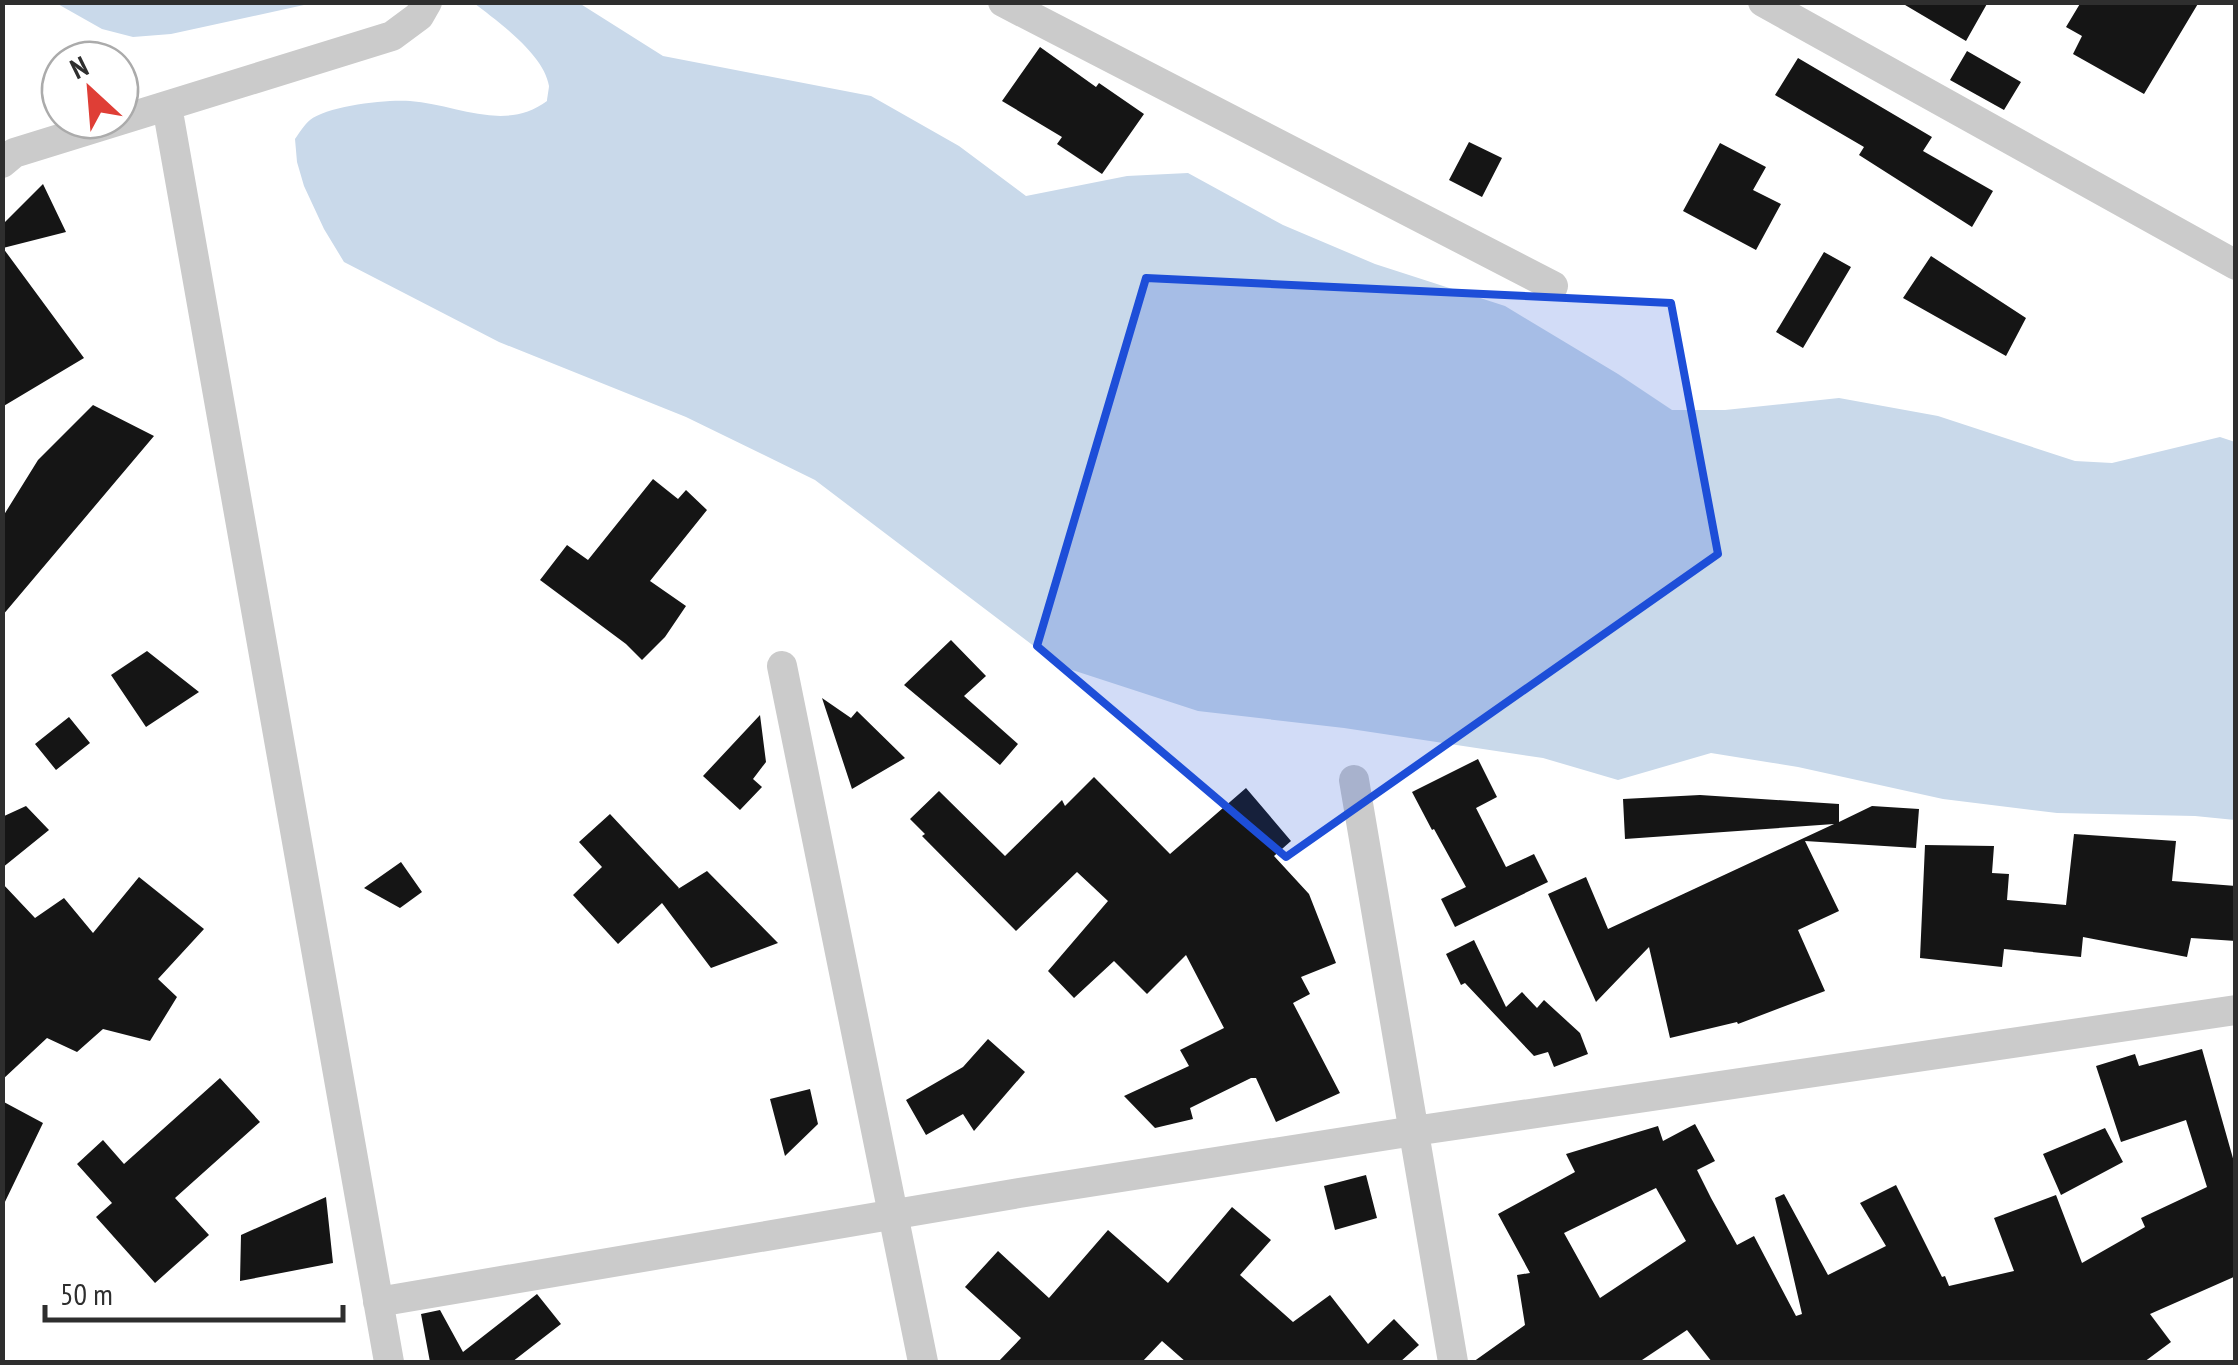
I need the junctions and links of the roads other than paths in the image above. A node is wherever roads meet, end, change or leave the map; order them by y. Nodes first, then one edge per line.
1 (1003, 2) edge
2 (1763, 2) edge
3 (423, 9) edge
4 (167, 106) junction
5 (2, 163) edge
6 (2236, 265) edge
7 (1553, 286) dead end
8 (782, 666) dead end
9 (1354, 780) dead end
10 (2236, 1010) edge
11 (1414, 1131) junction
12 (893, 1214) junction
13 (378, 1302) junction
14 (389, 1362) edge
15 (923, 1362) edge
16 (1453, 1362) edge

1 - 7 street
2 - 6 street
3 - 4 street
4 - 5 street
4 - 13 street
8 - 12 street
9 - 11 street
10 - 11 street
11 - 12 street
11 - 16 street
12 - 13 street
12 - 15 street
13 - 14 street

